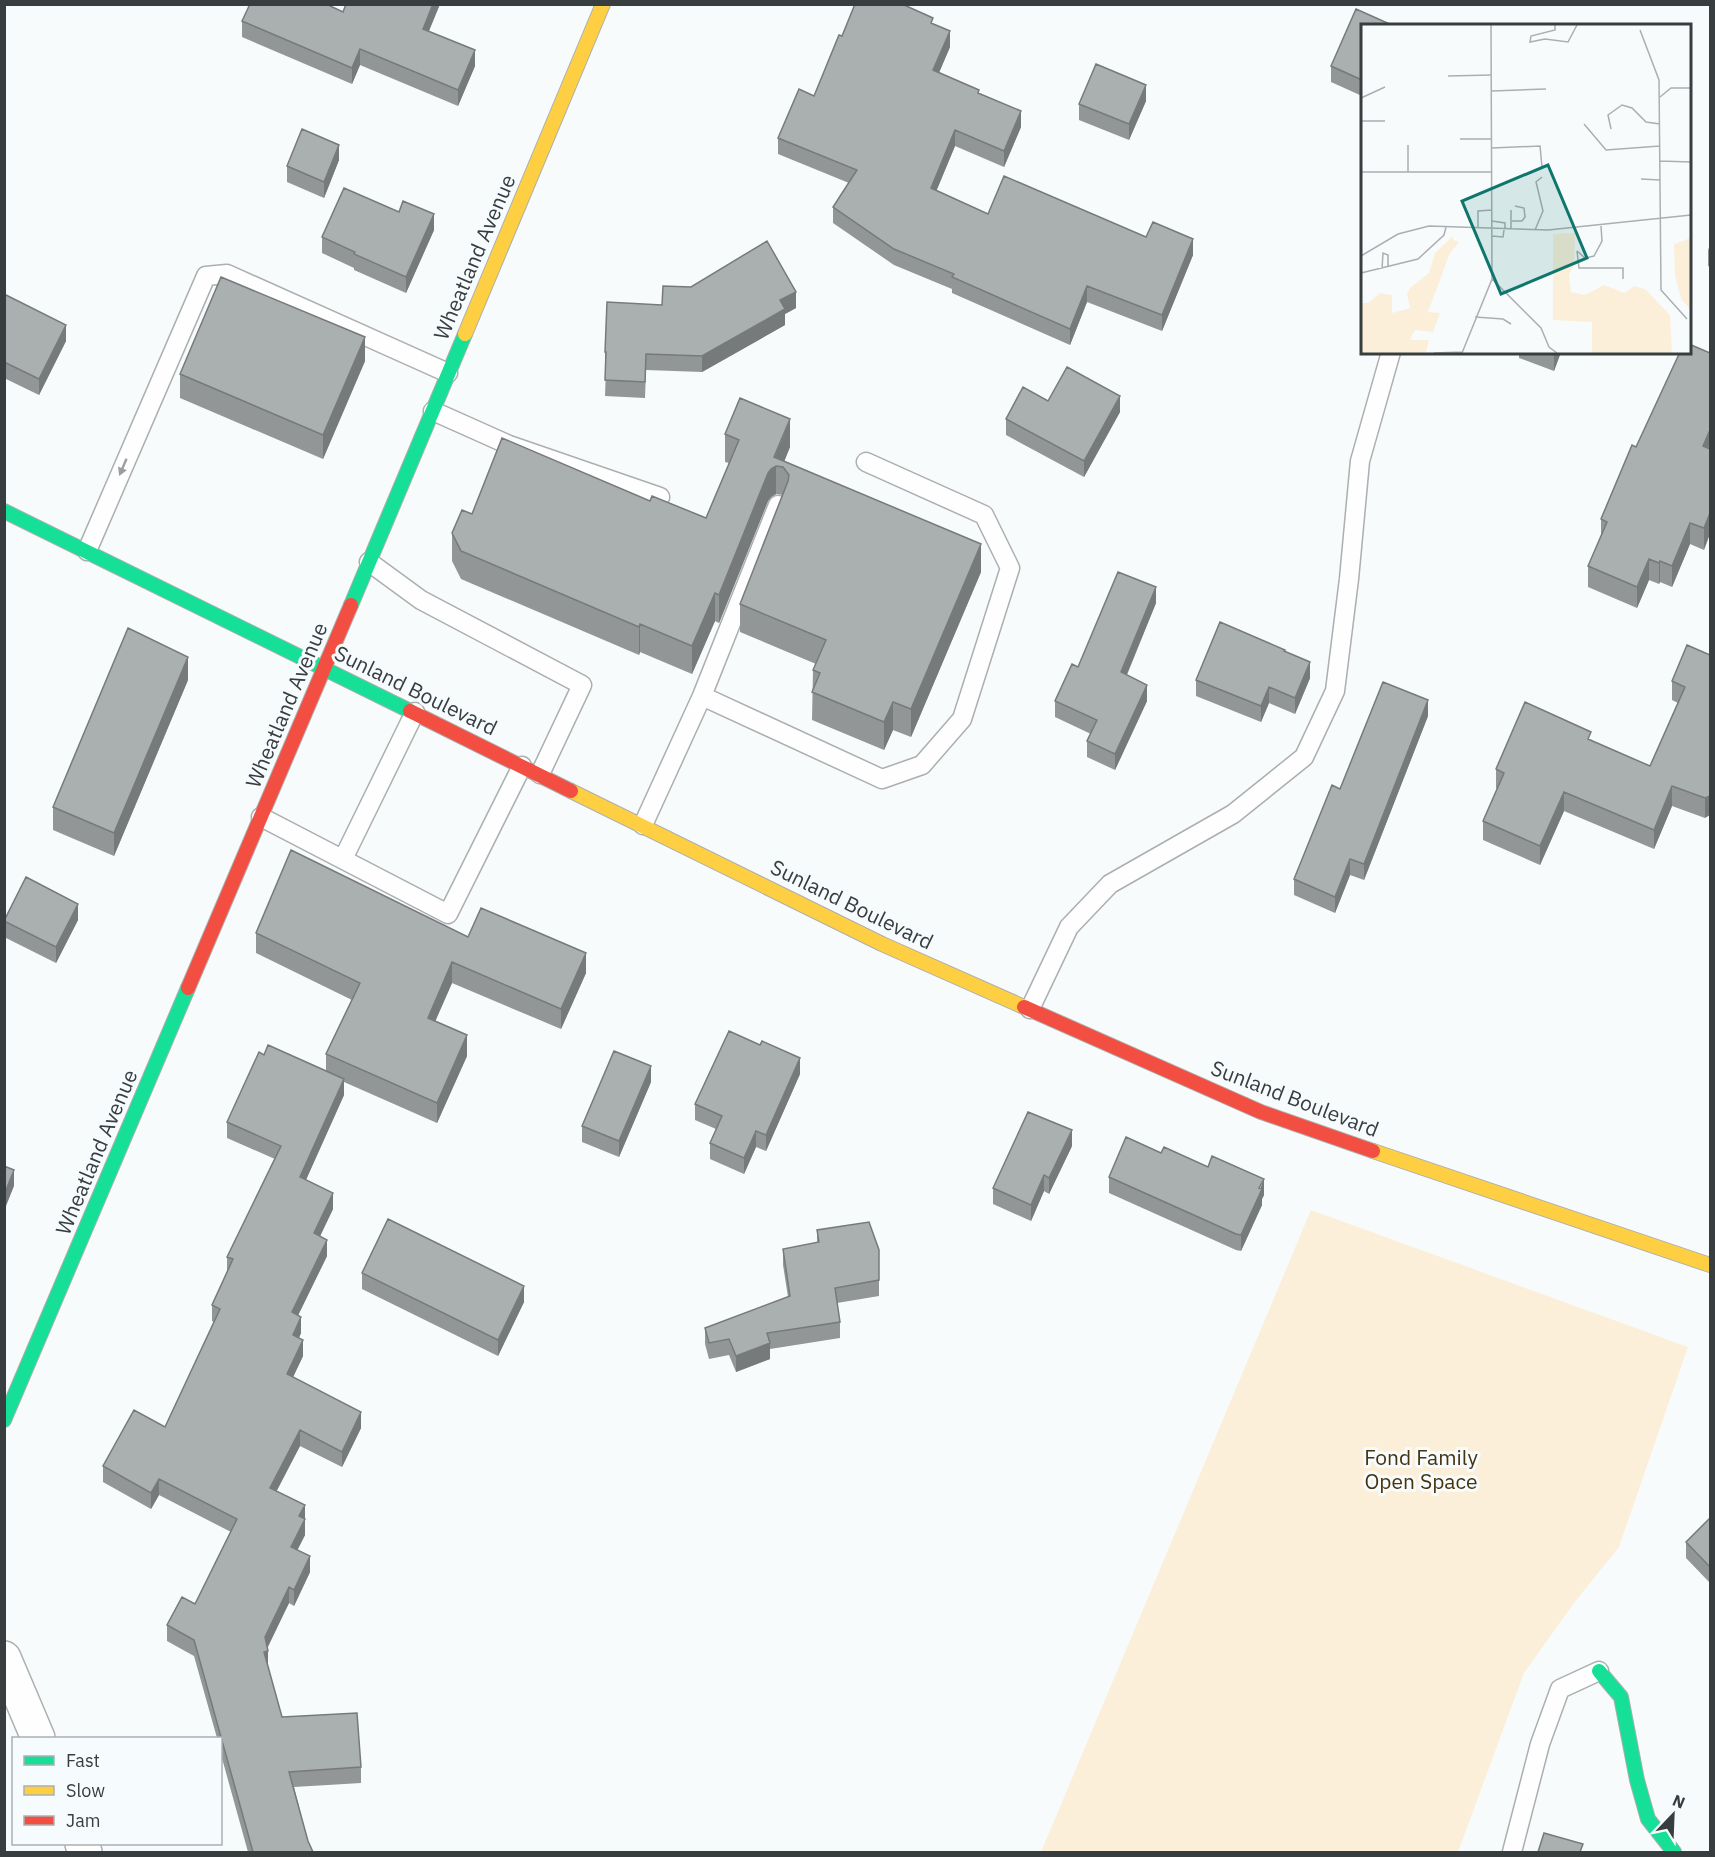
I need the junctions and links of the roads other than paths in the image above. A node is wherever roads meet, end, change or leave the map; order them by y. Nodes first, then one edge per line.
1 (603, 4) edge
2 (1390, 354) edge
3 (448, 373) junction
4 (432, 411) junction
5 (866, 462) dead end
6 (660, 497) edge
7 (778, 505) edge
8 (4, 511) edge
9 (87, 551) junction
10 (369, 562) junction
11 (324, 668) junction
12 (702, 696) junction
13 (415, 712) junction
14 (522, 766) junction
15 (540, 774) junction
16 (261, 817) junction
17 (643, 825) junction
18 (343, 860) junction
19 (1030, 1009) junction
20 (1710, 1265) edge
21 (4, 1420) edge
22 (4, 1658) edge
23 (1599, 1671) joint
24 (38, 1737) edge
25 (1512, 1852) edge
26 (1674, 1852) edge

1 - 3 main road, Wheatland Avenue
2 - 19 lane
3 - 4 main road, Wheatland Avenue
3 -> 9 lane
4 - 6 lane
4 - 10 main road, Wheatland Avenue
5 - 12 lane
7 - 12 lane
8 - 9 main road, Sunland Boulevard
9 - 11 main road, Sunland Boulevard
10 - 11 main road, Wheatland Avenue
10 - 15 lane
11 - 13 main road, Sunland Boulevard
11 - 16 main road, Wheatland Avenue
12 - 17 lane
13 - 14 main road, Sunland Boulevard
13 - 18 lane
14 - 15 main road, Sunland Boulevard
14 - 18 lane
15 - 17 main road, Sunland Boulevard
16 - 18 lane
16 - 21 main road, Wheatland Avenue
17 - 19 main road, Sunland Boulevard
19 - 20 main road, Sunland Boulevard
22 - 24 street
23 - 25 lane
23 - 26 main road

